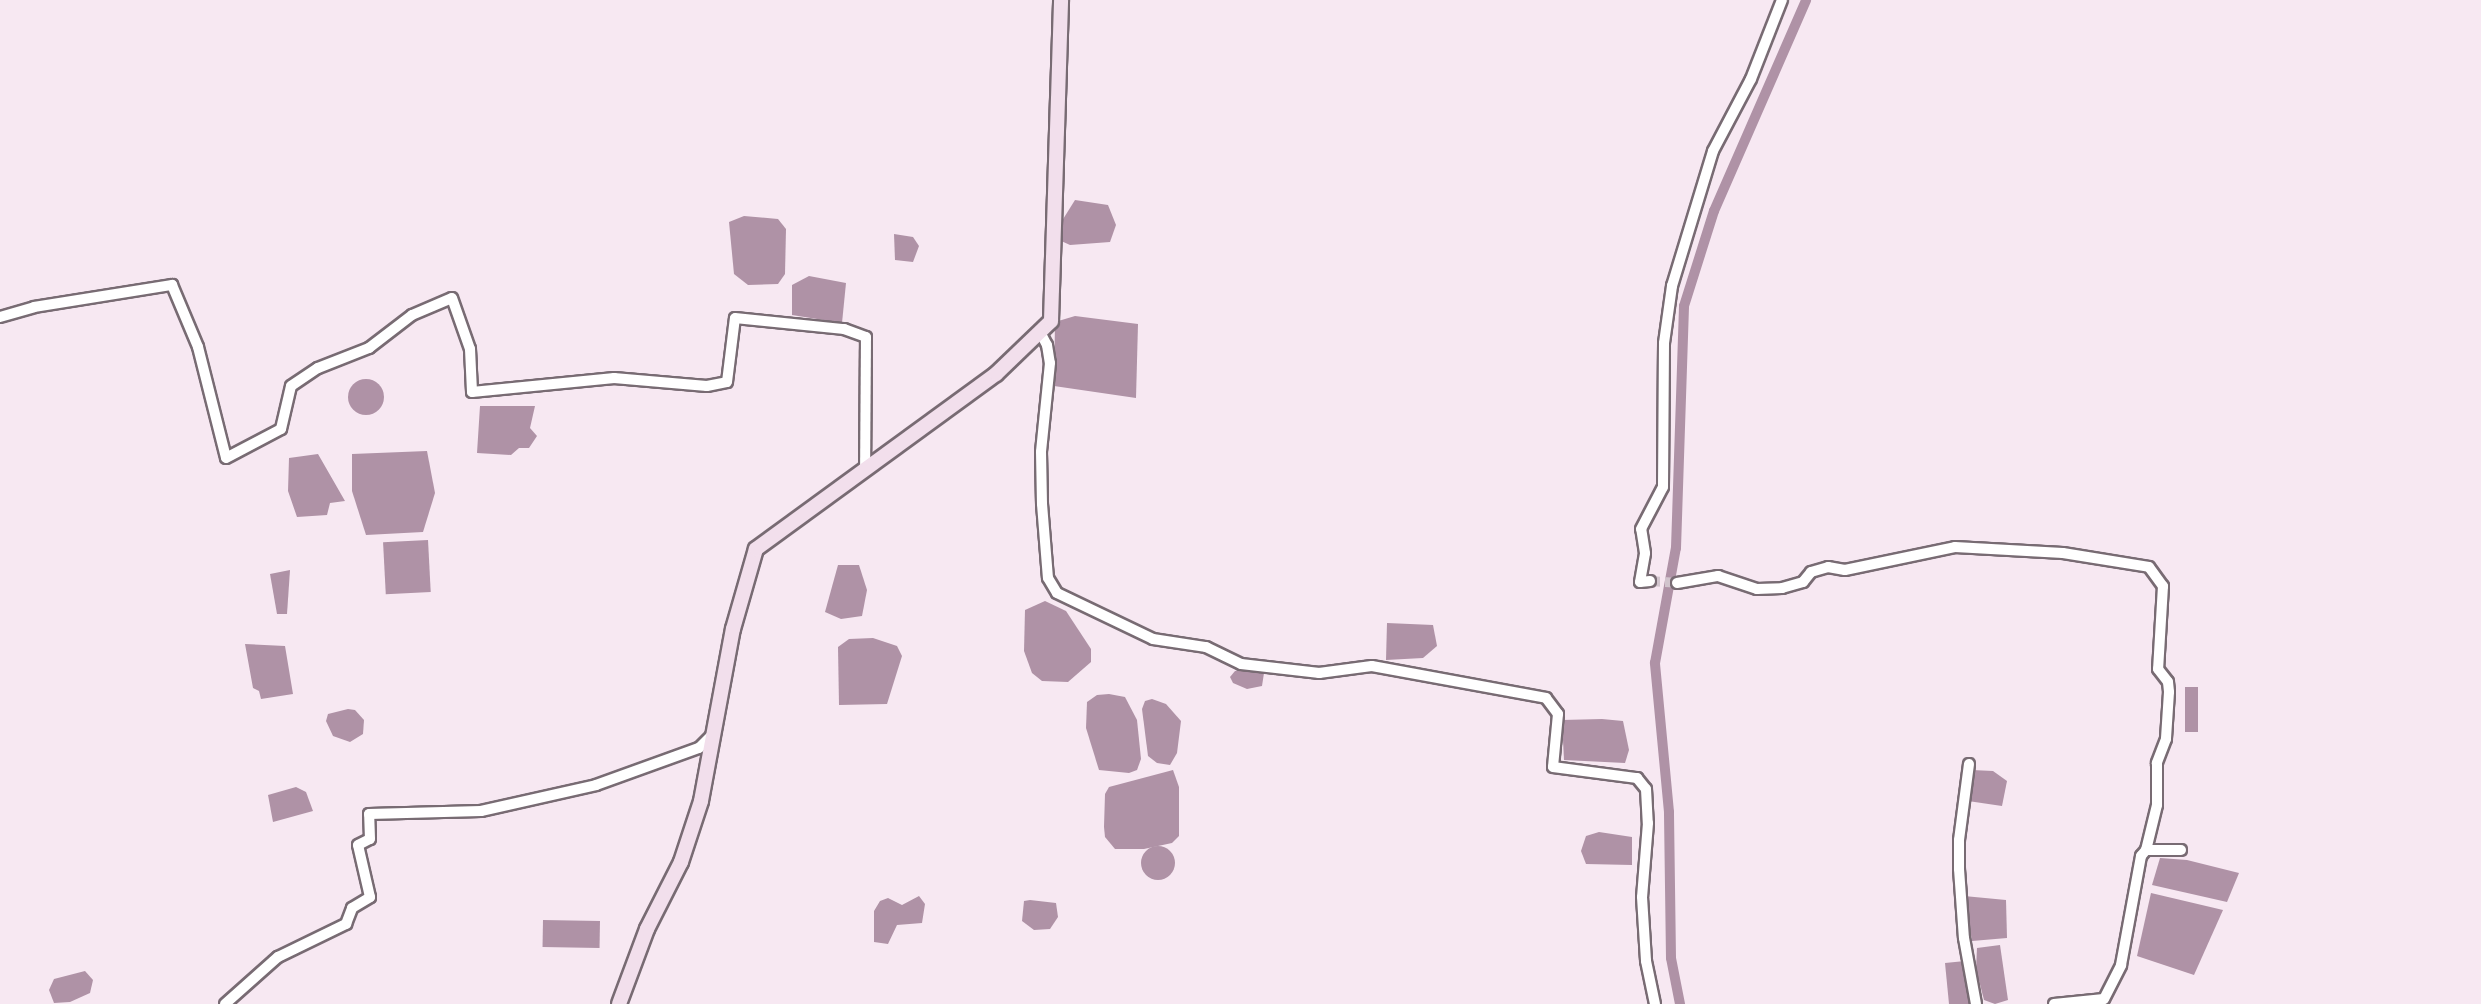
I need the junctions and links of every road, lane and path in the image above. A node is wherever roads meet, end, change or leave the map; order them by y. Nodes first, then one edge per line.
1 (1061, 0) edge
2 (1782, 0) edge
3 (0, 317) edge
4 (1040, 332) junction
5 (865, 466) junction
6 (1650, 581) dead end
7 (1677, 583) tunnel mouth
8 (712, 735) junction
9 (1969, 764) dead end
10 (2146, 850) junction
11 (2181, 850) dead end
12 (225, 1004) edge
13 (619, 1004) edge
14 (1655, 1004) edge
15 (1976, 1004) edge
16 (2054, 1004) edge

1 - 4 street
2 - 6 street
3 - 5 street
4 - 5 street
4 - 14 street
5 - 8 street
7 - 10 street
8 - 12 street
8 - 13 street
9 - 15 street
10 - 11 street
10 - 16 street

